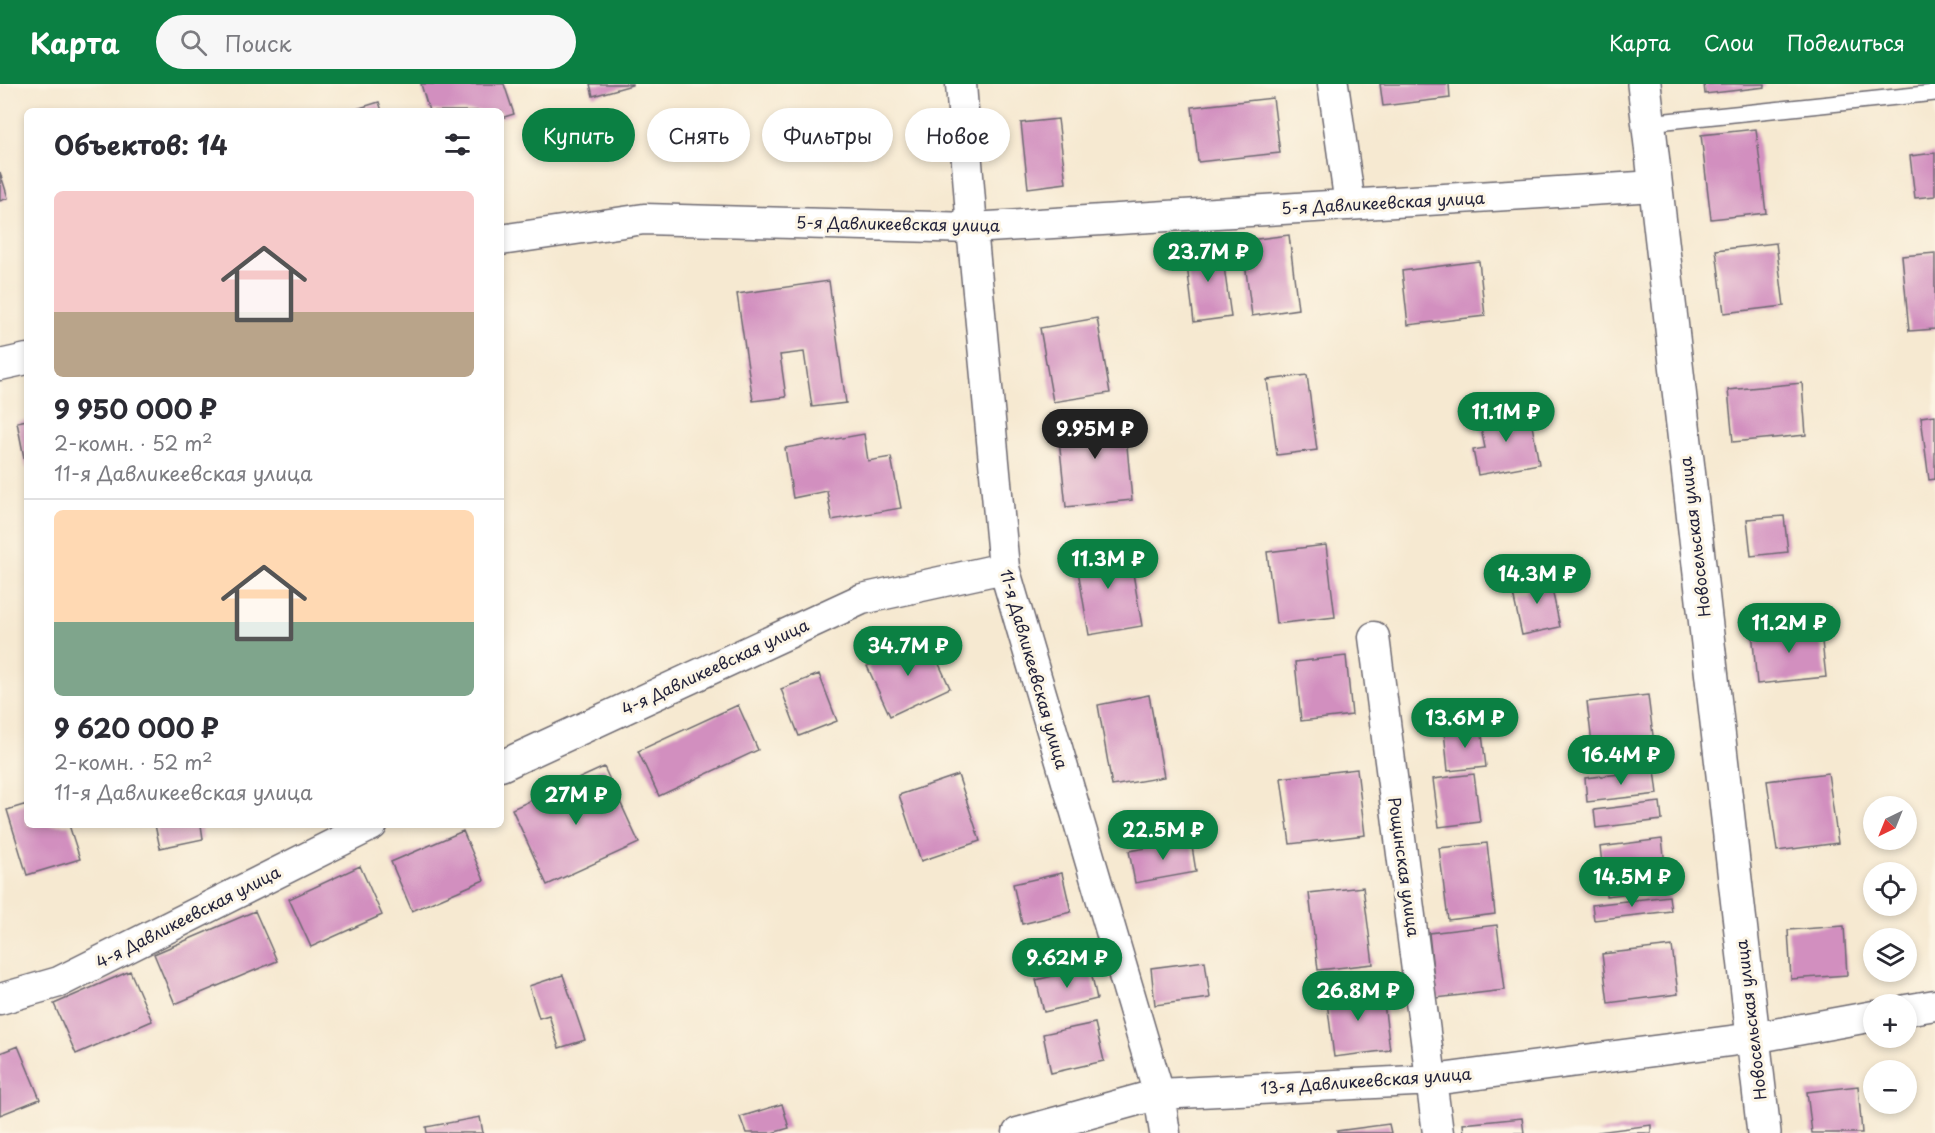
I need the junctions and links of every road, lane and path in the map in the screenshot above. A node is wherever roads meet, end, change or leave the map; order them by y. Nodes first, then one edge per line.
1 (961, 84) edge
2 (1333, 84) edge
3 (1644, 84) edge
4 (1935, 93) edge
5 (1648, 123) junction
6 (1655, 186) junction
7 (1350, 205) junction
8 (972, 228) junction
9 (504, 240) edge
10 (24, 360) edge
11 (0, 365) edge
12 (1004, 568) junction
13 (1374, 637) dead end
14 (504, 765) edge
15 (366, 828) edge
16 (0, 999) edge
17 (1935, 1005) edge
18 (1917, 1008) edge
19 (1863, 1018) edge
20 (1753, 1038) junction
21 (1433, 1080) junction
22 (1159, 1094) junction
23 (1018, 1133) edge
24 (1165, 1133) edge
25 (1438, 1133) edge
26 (1764, 1133) edge

1 - 8 street, 11-я Давликеевская улица
2 - 7 street
3 - 5 street, Новосельская улица
4 - 5 lane
5 - 6 street, Новосельская улица
6 - 7 street, 5-я Давликеевская улица
6 - 20 street, Новосельская улица
7 - 8 street, 5-я Давликеевская улица
8 - 9 street, 5-я Давликеевская улица
8 - 12 street, 11-я Давликеевская улица
10 - 11 street
12 - 14 street, 4-я Давликеевская улица
12 - 22 street, 11-я Давликеевская улица
13 - 21 street, Рощинская улица
15 - 16 street, 4-я Давликеевская улица
17 - 18 street
19 - 20 street
20 - 21 street, 13-я Давликеевская улица
20 - 26 street, Новосельская улица
21 - 22 street, 13-я Давликеевская улица
21 - 25 street, Рощинская улица
22 - 23 street, 13-я Давликеевская улица
22 - 24 street, 11-я Давликеевская улица

